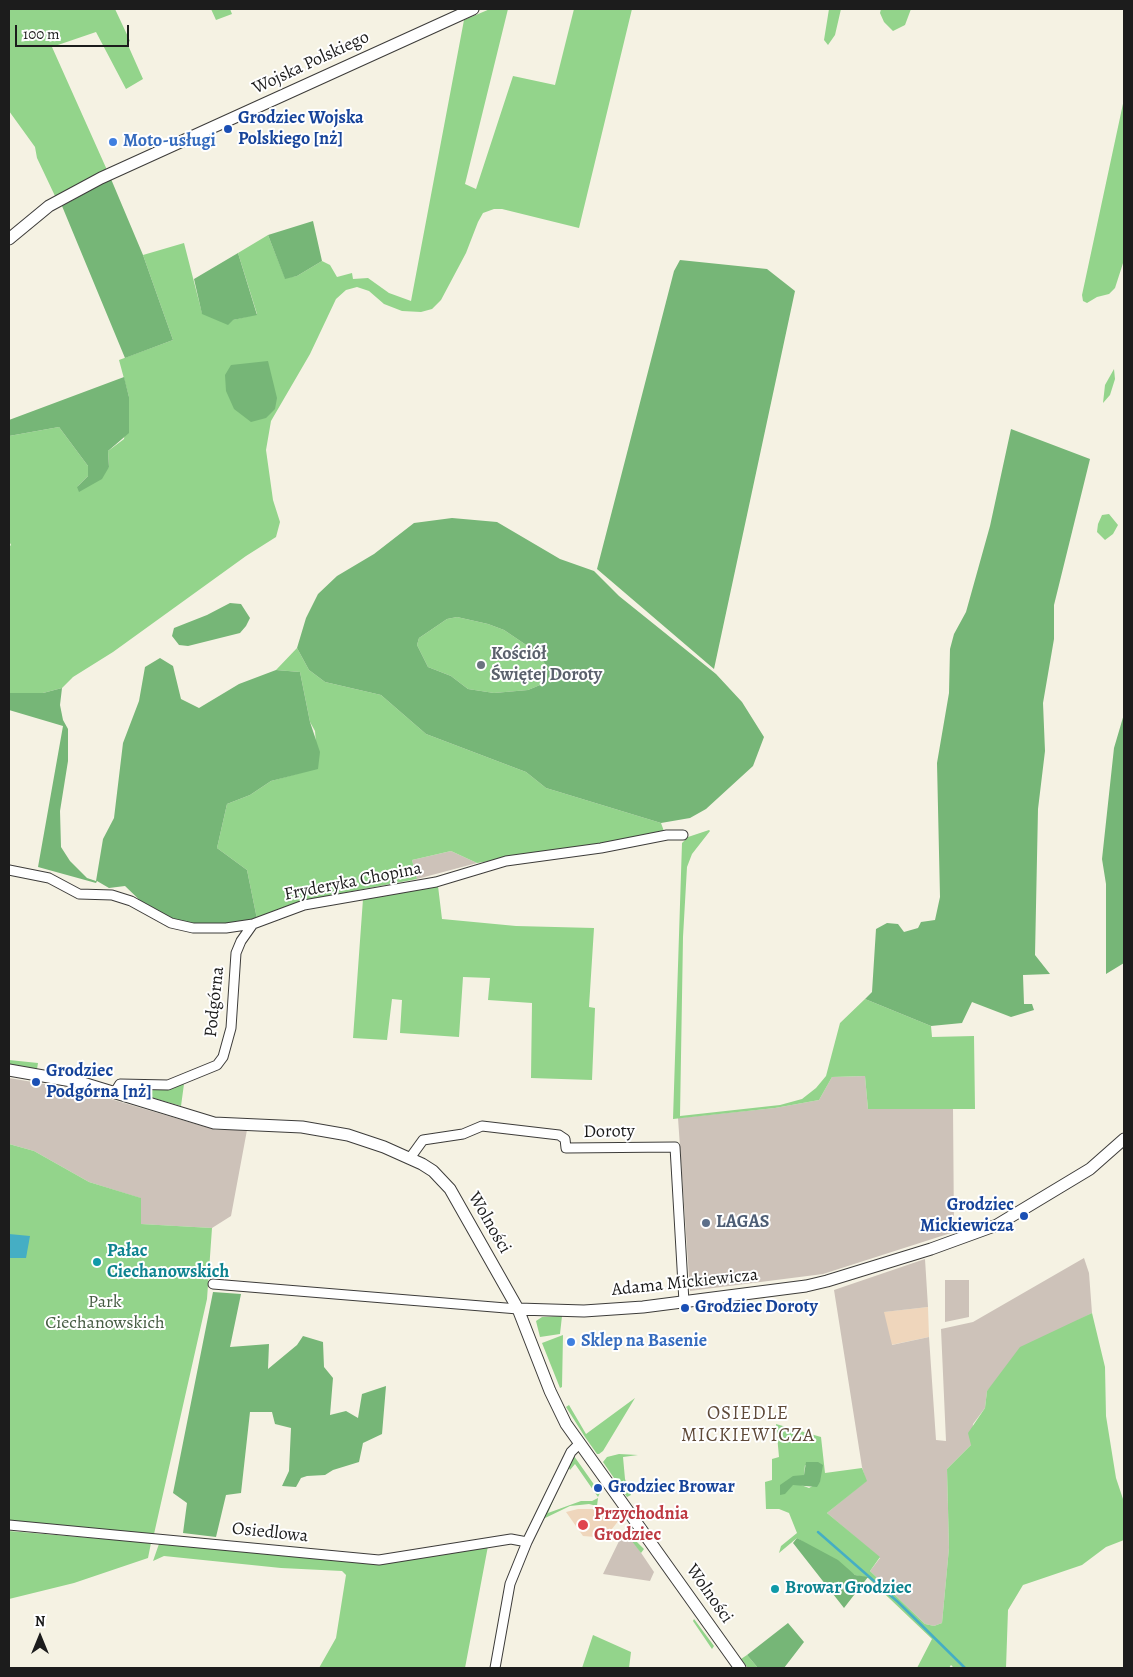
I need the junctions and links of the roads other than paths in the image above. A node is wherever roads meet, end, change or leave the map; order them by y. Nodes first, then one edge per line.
1 (474, 9) edge
2 (9, 239) edge
3 (683, 835) dead end
4 (9, 870) edge
5 (253, 924) junction
6 (9, 1070) edge
7 (115, 1092) junction
8 (1124, 1139) edge
9 (410, 1158) junction
10 (213, 1284) dead end
11 (684, 1302) junction
12 (518, 1309) junction
13 (580, 1443) junction
14 (9, 1525) edge
15 (528, 1542) junction
16 (495, 1668) edge
17 (740, 1668) edge

1 - 2 street, Wojska Polskiego
3 - 5 street, Fryderyka Chopina
4 - 5 street, Fryderyka Chopina
5 - 7 street, Podgórna
6 - 7 street, Wolności
7 - 9 street, Wolności
8 - 11 street, Adama Mickiewicza
9 - 11 street, Doroty
9 - 12 street, Wolności
10 - 12 street, Adama Mickiewicza
11 - 12 street, Adama Mickiewicza
12 - 13 street, Wolności
13 - 15 street
13 - 17 street, Wolności
14 - 15 street, Osiedlowa
15 - 16 street

